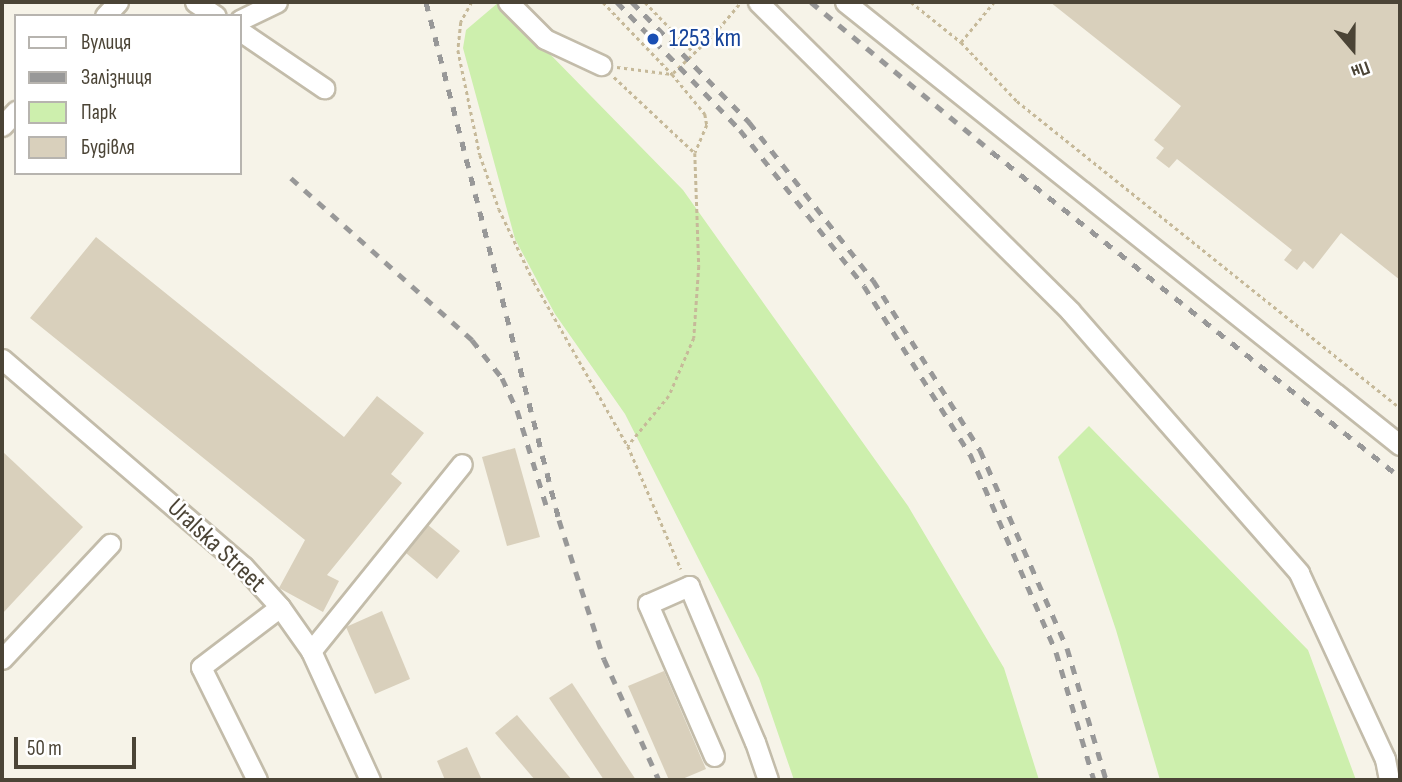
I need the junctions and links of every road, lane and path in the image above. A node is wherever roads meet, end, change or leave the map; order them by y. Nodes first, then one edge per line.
1 (195, 2) edge
2 (277, 2) edge
3 (472, 2) edge
4 (508, 2) edge
5 (603, 2) edge
6 (645, 2) edge
7 (741, 2) edge
8 (758, 2) edge
9 (845, 2) edge
10 (911, 2) edge
11 (994, 2) edge
12 (213, 14) edge
13 (242, 19) edge
14 (242, 32) edge
15 (961, 42) junction
16 (694, 53) junction
17 (601, 65) junction
18 (672, 74) junction
19 (324, 88) dead end
20 (14, 113) edge
21 (2, 126) edge
22 (695, 153) junction
23 (2, 359) edge
24 (1400, 408) edge
25 (1400, 444) edge
26 (628, 446) junction
27 (462, 464) dead end
28 (110, 544) dead end
29 (689, 586) junction
30 (280, 607) junction
31 (311, 651) junction
32 (2, 659) edge
33 (714, 756) dead end
34 (257, 780) edge
35 (369, 780) edge
36 (768, 780) edge
37 (1389, 780) edge

1 - 12 street
2 - 13 street
3 - 26 path
4 - 17 street
5 - 18 path
6 - 16 path
7 - 16 path
8 - 37 street
9 - 25 street
10 - 15 path
11 - 15 path
14 - 19 street
15 - 24 path
16 - 18 path
17 - 18 path
17 - 22 path
18 - 22 path
20 - 21 street
22 - 26 path
23 - 30 street, Uralska Street
26 - 29 path
27 - 31 street
28 - 32 street
29 - 33 street
29 - 36 street
30 - 31 street, Uralska Street
30 - 34 street
31 - 35 street, Uralska Street

